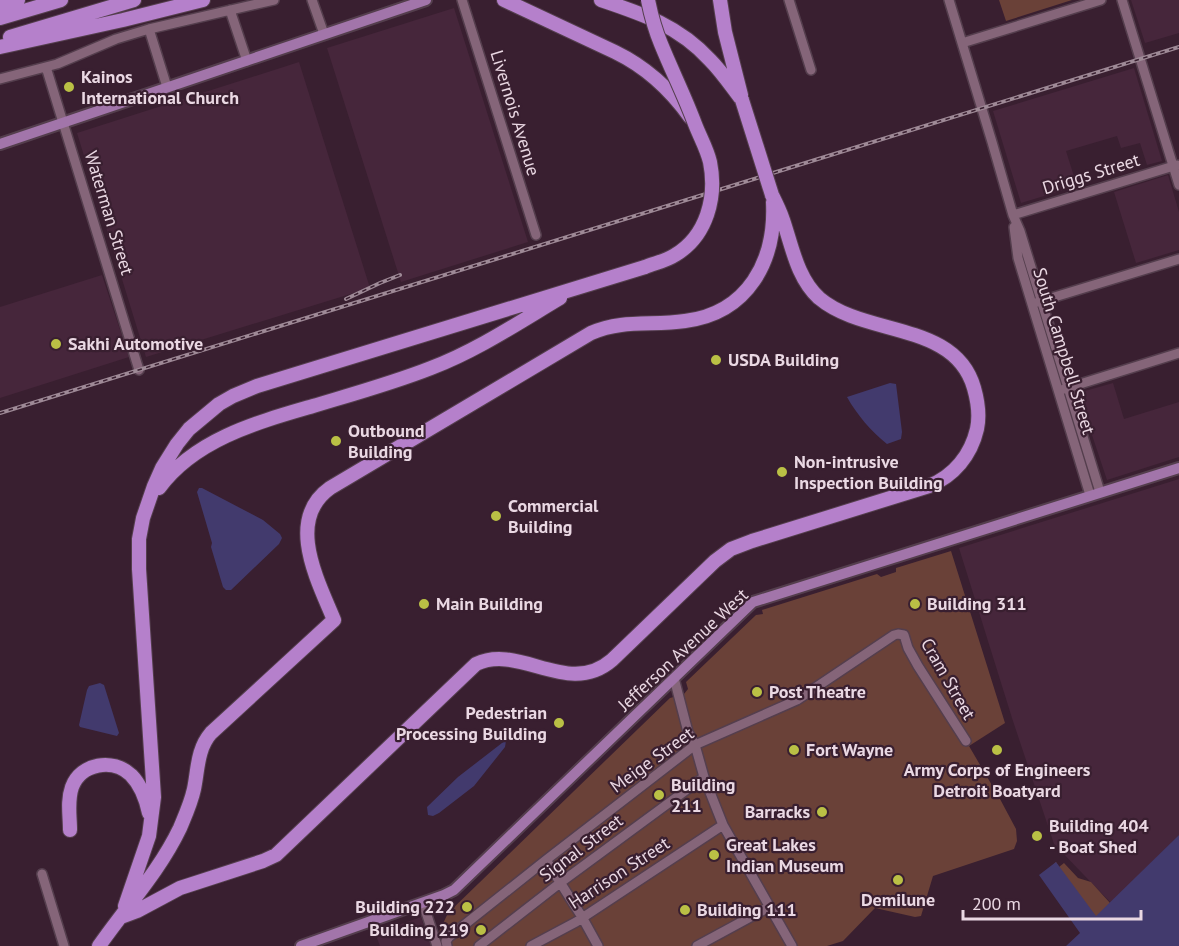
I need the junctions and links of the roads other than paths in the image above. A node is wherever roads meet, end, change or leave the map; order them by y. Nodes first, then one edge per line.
1 (18, 0) edge
2 (61, 0) edge
3 (134, 0) edge
4 (203, 0) edge
5 (274, 0) edge
6 (312, 0) edge
7 (426, 0) edge
8 (462, 0) edge
9 (504, 0) edge
10 (601, 0) edge
11 (648, 0) edge
12 (720, 0) edge
13 (790, 0) edge
14 (949, 0) edge
15 (1101, 0) edge
16 (1122, 0) edge
17 (0, 7) edge
18 (230, 10) junction
19 (0, 18) edge
20 (149, 29) junction
21 (324, 34) junction
22 (0, 40) edge
23 (962, 43) junction
24 (0, 47) edge
25 (246, 61) junction
26 (46, 66) junction
27 (811, 70) dead end
28 (0, 79) edge
29 (167, 87) junction
30 (742, 100) junction
31 (63, 123) junction
32 (696, 125) junction
33 (0, 144) edge
34 (1176, 166) edge
35 (1179, 185) edge
36 (772, 195) junction
37 (1013, 215) junction
38 (536, 236) dead end
39 (1179, 259) edge
40 (588, 284) junction
41 (1037, 303) junction
42 (1179, 353) edge
43 (139, 370) dead end
44 (1063, 389) junction
45 (1179, 468) edge
46 (1095, 494) junction
47 (145, 511) junction
48 (901, 634) joint
49 (675, 683) junction
50 (966, 741) dead end
51 (695, 745) junction
52 (704, 777) junction
53 (723, 825) junction
54 (70, 830) dead end
55 (150, 830) junction
56 (546, 860) junction
57 (42, 874) dead end
58 (561, 883) junction
59 (423, 903) junction
60 (769, 907) junction
61 (121, 916) junction
62 (582, 917) junction
63 (64, 946) edge
64 (99, 946) edge
65 (301, 946) edge
66 (437, 946) edge
67 (447, 946) edge
68 (479, 946) edge
69 (531, 946) edge
70 (598, 946) edge
71 (697, 946) edge
72 (792, 946) edge

1 - 17 highway
2 - 19 highway
3 - 22 highway
4 - 24 highway
5 - 18 street
6 - 21 street
7 - 21 main road
8 - 38 street, Livernois Avenue
9 - 32 highway, bridge
10 - 30 highway
11 - 32 highway, bridge
12 - 30 highway
13 - 27 street
14 - 23 street, South Campbell Street
15 - 23 street
16 - 34 street
18 - 20 street
18 - 25 street
20 - 26 street
20 - 29 street
21 - 25 main road
23 - 37 street, South Campbell Street
25 - 29 main road
26 - 28 street
26 - 31 street, Waterman Street
29 - 31 main road
30 - 36 highway, bridge
31 - 33 main road
31 - 43 street, Waterman Street
32 - 40 highway, bridge
34 - 35 street
34 - 37 street, Driggs Street
36 - 61 highway
36 - 61 highway
37 - 41 street, South Campbell Street
39 - 41 street
40 - 47 highway
40 - 47 highway
41 - 44 street, South Campbell Street
42 - 44 street
44 - 46 street, South Campbell Street
45 - 46 main road, Jefferson Avenue West
46 - 49 main road, Jefferson Avenue West
47 - 55 highway
48 - 50 street, Cram Street
48 - 51 street, Meige Street
49 - 51 street
49 - 59 main road, Jefferson Avenue West
51 - 52 street
51 - 56 street, Meige Street
52 - 53 street
52 - 58 street, Signal Street
53 - 60 street
53 - 62 street, Harrison Street
54 - 55 highway
55 - 61 highway
56 - 58 street
56 - 67 street, Meige Street
57 - 63 street
58 - 62 street
58 - 68 street, Signal Street
59 - 65 main road, Jefferson Avenue West
59 - 66 street
60 - 71 street
60 - 72 street
61 - 64 highway
62 - 69 street, Harrison Street
62 - 70 street

